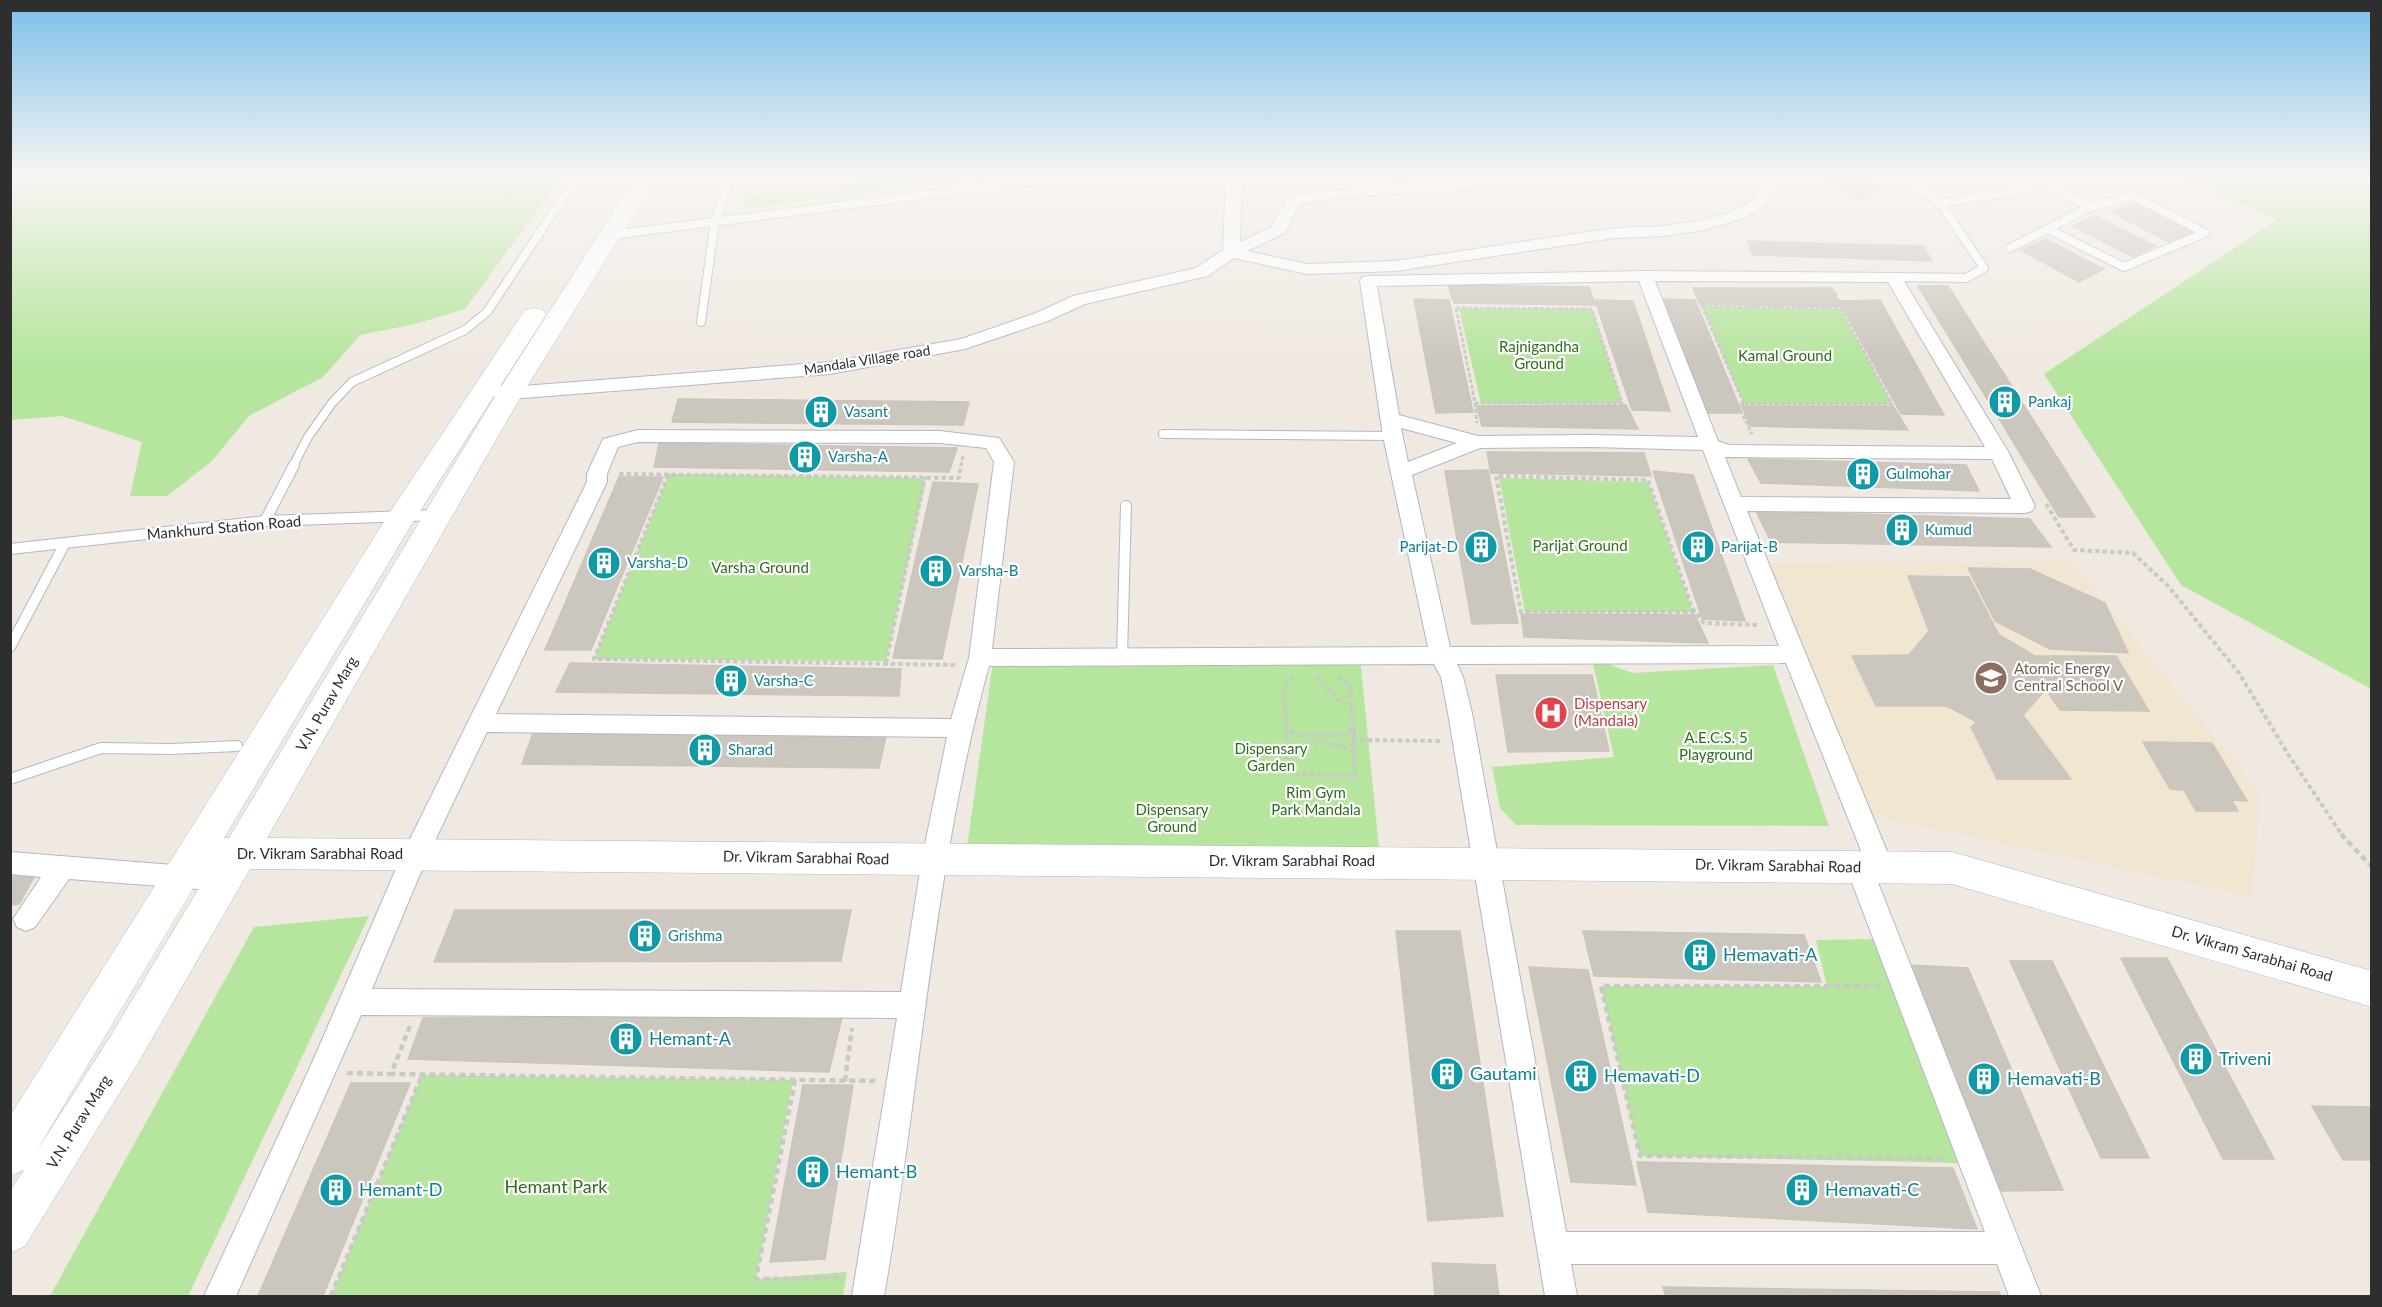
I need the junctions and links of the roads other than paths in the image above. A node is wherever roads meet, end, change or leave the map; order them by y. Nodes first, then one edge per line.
1 (535, 239) edge
2 (596, 239) edge
3 (713, 239) edge
4 (1232, 239) edge
5 (1259, 239) edge
6 (1575, 239) edge
7 (1964, 239) edge
8 (2028, 239) edge
9 (2068, 239) edge
10 (2191, 239) edge
11 (2010, 248) dead end
12 (1231, 252) junction
13 (1645, 276) junction
14 (1893, 278) junction
15 (701, 322) dead end
16 (498, 391) junction
17 (1392, 427) junction
18 (1163, 434) dead end
19 (1478, 442) junction
20 (1708, 444) junction
21 (1999, 453) junction
22 (1401, 472) junction
23 (1735, 504) junction
24 (1126, 506) dead end
25 (438, 515) junction
26 (402, 516) junction
27 (265, 521) junction
28 (64, 544) junction
29 (10, 549) edge
30 (10, 647) edge
31 (1793, 654) junction
32 (1441, 655) junction
33 (1122, 657) junction
34 (979, 661) junction
35 (480, 723) junction
36 (962, 728) junction
37 (237, 746) dead end
38 (10, 779) edge
39 (416, 855) junction
40 (935, 859) junction
41 (1486, 862) junction
42 (10, 863) edge
43 (188, 865) junction
44 (1869, 866) junction
45 (231, 867) junction
46 (62, 868) junction
47 (26, 919) dead end
48 (2372, 989) edge
49 (353, 1002) junction
50 (912, 1005) junction
51 (10, 1155) edge
52 (10, 1232) edge
53 (1552, 1248) junction
54 (2006, 1248) junction
55 (870, 1287) edge
56 (220, 1296) edge
57 (1561, 1296) edge
58 (2025, 1296) edge

1 - 27 lane
2 - 16 street, V.N. Purav Marg
3 - 15 lane
4 - 12 street
5 - 12 street, Mandala Village road
6 - 12 street
7 - 14 lane
8 - 11 lane
9 - 10 lane
12 - 16 street, Mandala Village road
13 - 14 street
13 - 17 street
13 - 20 street
14 - 21 street
16 - 25 street, V.N. Purav Marg
16 - 26 street, V.N. Purav Marg
17 - 18 lane
17 - 19 street
17 - 22 street
19 - 20 street
19 - 22 street
20 - 21 street
20 - 23 street
21 - 23 street
22 - 32 street
23 - 31 street
24 - 33 lane
25 - 26 lane, Mankhurd Station Road
25 - 45 street, V.N. Purav Marg
26 - 27 lane, Mankhurd Station Road
26 - 43 street, V.N. Purav Marg
27 - 28 lane, Mankhurd Station Road
28 - 29 lane, Mankhurd Station Road
28 - 30 lane
31 - 32 street
31 - 44 street
32 - 33 street
32 - 41 street
33 - 34 street
34 - 35 street
34 - 36 street
35 - 36 street
35 - 39 street
36 - 40 street
37 - 38 lane
39 - 40 street, Dr. Vikram Sarabhai Road
39 - 45 street, Dr. Vikram Sarabhai Road
39 - 49 street
40 - 41 street, Dr. Vikram Sarabhai Road
40 - 50 street
41 - 44 street, Dr. Vikram Sarabhai Road
41 - 53 street
42 - 46 street
43 - 45 street, Dr. Vikram Sarabhai Road
43 - 46 street
43 - 51 street, V.N. Purav Marg
44 - 48 street, Dr. Vikram Sarabhai Road
44 - 54 street
45 - 52 street, V.N. Purav Marg
46 - 47 street
49 - 50 street
49 - 56 street
50 - 55 street
53 - 54 street
53 - 57 street
54 - 58 street

